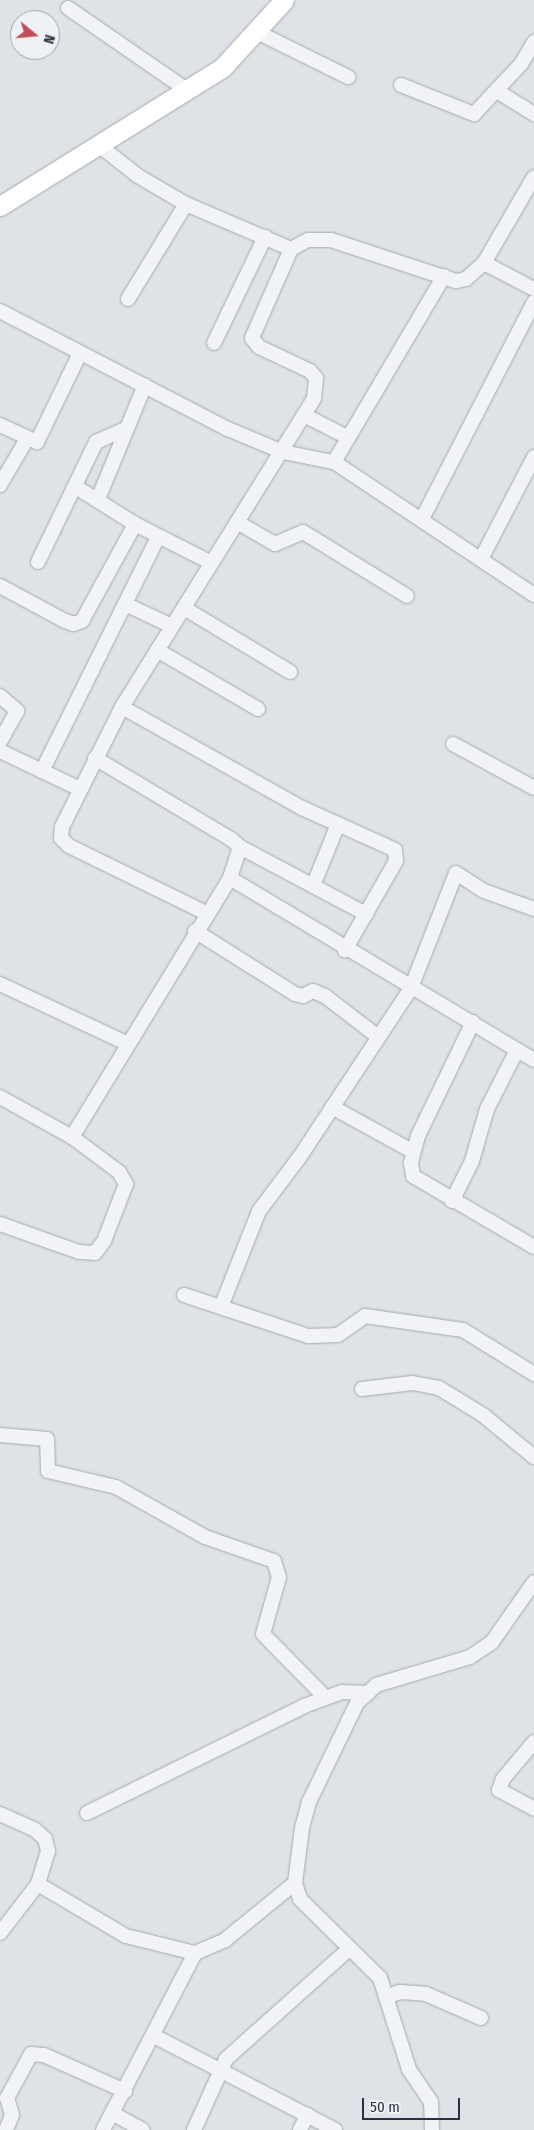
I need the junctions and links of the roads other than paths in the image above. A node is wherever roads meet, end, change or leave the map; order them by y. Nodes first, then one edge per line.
1 (284, 0) edge
2 (68, 8) dead end
3 (257, 32) junction
4 (534, 42) edge
5 (348, 77) dead end
6 (401, 85) dead end
7 (187, 90) junction
8 (497, 91) junction
9 (534, 114) edge
10 (100, 146) junction
11 (534, 177) edge
12 (186, 204) junction
13 (0, 206) edge
14 (265, 238) junction
15 (291, 249) junction
16 (484, 263) junction
17 (444, 276) junction
18 (534, 289) edge
19 (128, 299) dead end
20 (534, 302) edge
21 (0, 311) edge
22 (214, 343) dead end
23 (80, 353) junction
24 (145, 385) junction
25 (304, 416) junction
26 (0, 425) edge
27 (123, 430) junction
28 (347, 437) junction
29 (27, 439) junction
30 (283, 452) junction
31 (534, 457) edge
32 (334, 462) junction
33 (0, 485) edge
34 (76, 488) junction
35 (98, 499) junction
36 (424, 517) junction
37 (237, 522) junction
38 (135, 524) junction
39 (158, 537) junction
40 (481, 559) junction
41 (38, 562) dead end
42 (212, 563) junction
43 (0, 586) edge
44 (534, 595) edge
45 (407, 596) dead end
46 (125, 604) junction
47 (184, 608) junction
48 (172, 626) junction
49 (157, 650) junction
50 (290, 672) dead end
51 (0, 696) edge
52 (122, 707) junction
53 (258, 708) dead end
54 (0, 742) edge
55 (453, 744) dead end
56 (0, 751) edge
57 (95, 758) junction
58 (42, 771) junction
59 (534, 788) edge
60 (80, 789) junction
61 (338, 824) junction
62 (240, 847) junction
63 (230, 878) junction
64 (313, 886) junction
65 (534, 908) edge
66 (206, 913) junction
67 (366, 914) junction
68 (195, 931) junction
69 (345, 950) junction
70 (0, 984) edge
71 (412, 988) junction
72 (473, 1022) junction
73 (378, 1036) junction
74 (126, 1044) junction
75 (517, 1050) junction
76 (534, 1060) edge
77 (0, 1096) edge
78 (332, 1107) junction
79 (72, 1137) junction
80 (412, 1151) junction
81 (452, 1201) junction
82 (0, 1224) edge
83 (534, 1247) edge
84 (184, 1295) dead end
85 (221, 1307) junction
86 (534, 1374) edge
87 (362, 1389) dead end
88 (0, 1435) edge
89 (534, 1457) edge
90 (534, 1582) edge
91 (368, 1693) junction
92 (325, 1697) junction
93 (534, 1742) edge
94 (534, 1809) edge
95 (87, 1813) dead end
96 (0, 1814) edge
97 (295, 1883) junction
98 (38, 1884) junction
99 (0, 1933) edge
100 (350, 1949) junction
101 (195, 1953) junction
102 (388, 1996) junction
103 (481, 2018) dead end
104 (154, 2036) junction
105 (221, 2071) junction
106 (125, 2091) junction
107 (112, 2113) junction
108 (307, 2115) junction
109 (6, 2130) edge
110 (103, 2130) edge
111 (143, 2130) edge
112 (194, 2130) edge
113 (300, 2130) edge
114 (335, 2130) edge
115 (432, 2130) edge

1 - 3 main road
2 - 7 street
3 - 5 street
3 - 7 main road
4 - 8 street
6 - 8 street
7 - 10 main road
8 - 9 street
10 - 12 street
10 - 13 main road
11 - 16 street
12 - 14 street
12 - 19 street
14 - 15 street
14 - 22 street
15 - 17 street
15 - 25 street
16 - 17 street
16 - 18 street
17 - 28 street
20 - 36 street
21 - 23 street
23 - 24 street
23 - 29 street
24 - 27 street
24 - 30 street
25 - 28 street
25 - 30 street
26 - 29 street
27 - 34 street
27 - 35 street
28 - 32 street
29 - 33 street
30 - 32 street
30 - 37 street
31 - 40 street
32 - 36 street
34 - 35 street
34 - 41 street
35 - 38 street
36 - 40 street
37 - 42 street
37 - 45 street
38 - 39 street
38 - 43 street
39 - 42 street
39 - 46 street
40 - 44 street
42 - 47 street
46 - 48 street
46 - 58 street
47 - 48 street
47 - 50 street
48 - 49 street
49 - 52 street
49 - 53 street
51 - 54 street
52 - 57 street
52 - 61 street
55 - 59 street
56 - 58 street
57 - 60 street
57 - 62 street
58 - 60 street
60 - 66 street
61 - 64 street
61 - 67 street
62 - 63 street
62 - 64 street
63 - 66 street
63 - 69 street
64 - 67 street
65 - 71 street
66 - 68 street
67 - 69 street
68 - 73 street
68 - 74 street
69 - 71 street
70 - 74 street
71 - 72 street
71 - 73 street
72 - 75 street
72 - 80 street
73 - 78 street
74 - 79 street
75 - 76 street
75 - 81 street
77 - 79 street
78 - 80 street
78 - 85 street
79 - 82 street
80 - 81 street
81 - 83 street
84 - 85 street
85 - 86 street
87 - 89 street
88 - 92 street
90 - 91 street
91 - 92 street
91 - 97 street
92 - 95 street
93 - 94 street
96 - 98 street
97 - 100 street
97 - 101 street
98 - 99 street
98 - 101 street
100 - 102 street
100 - 105 street
101 - 104 street
102 - 103 street
102 - 115 street
104 - 105 street
104 - 106 street
105 - 108 street
105 - 112 street
106 - 107 street
106 - 109 street
107 - 110 street
107 - 111 street
108 - 113 street
108 - 114 street

